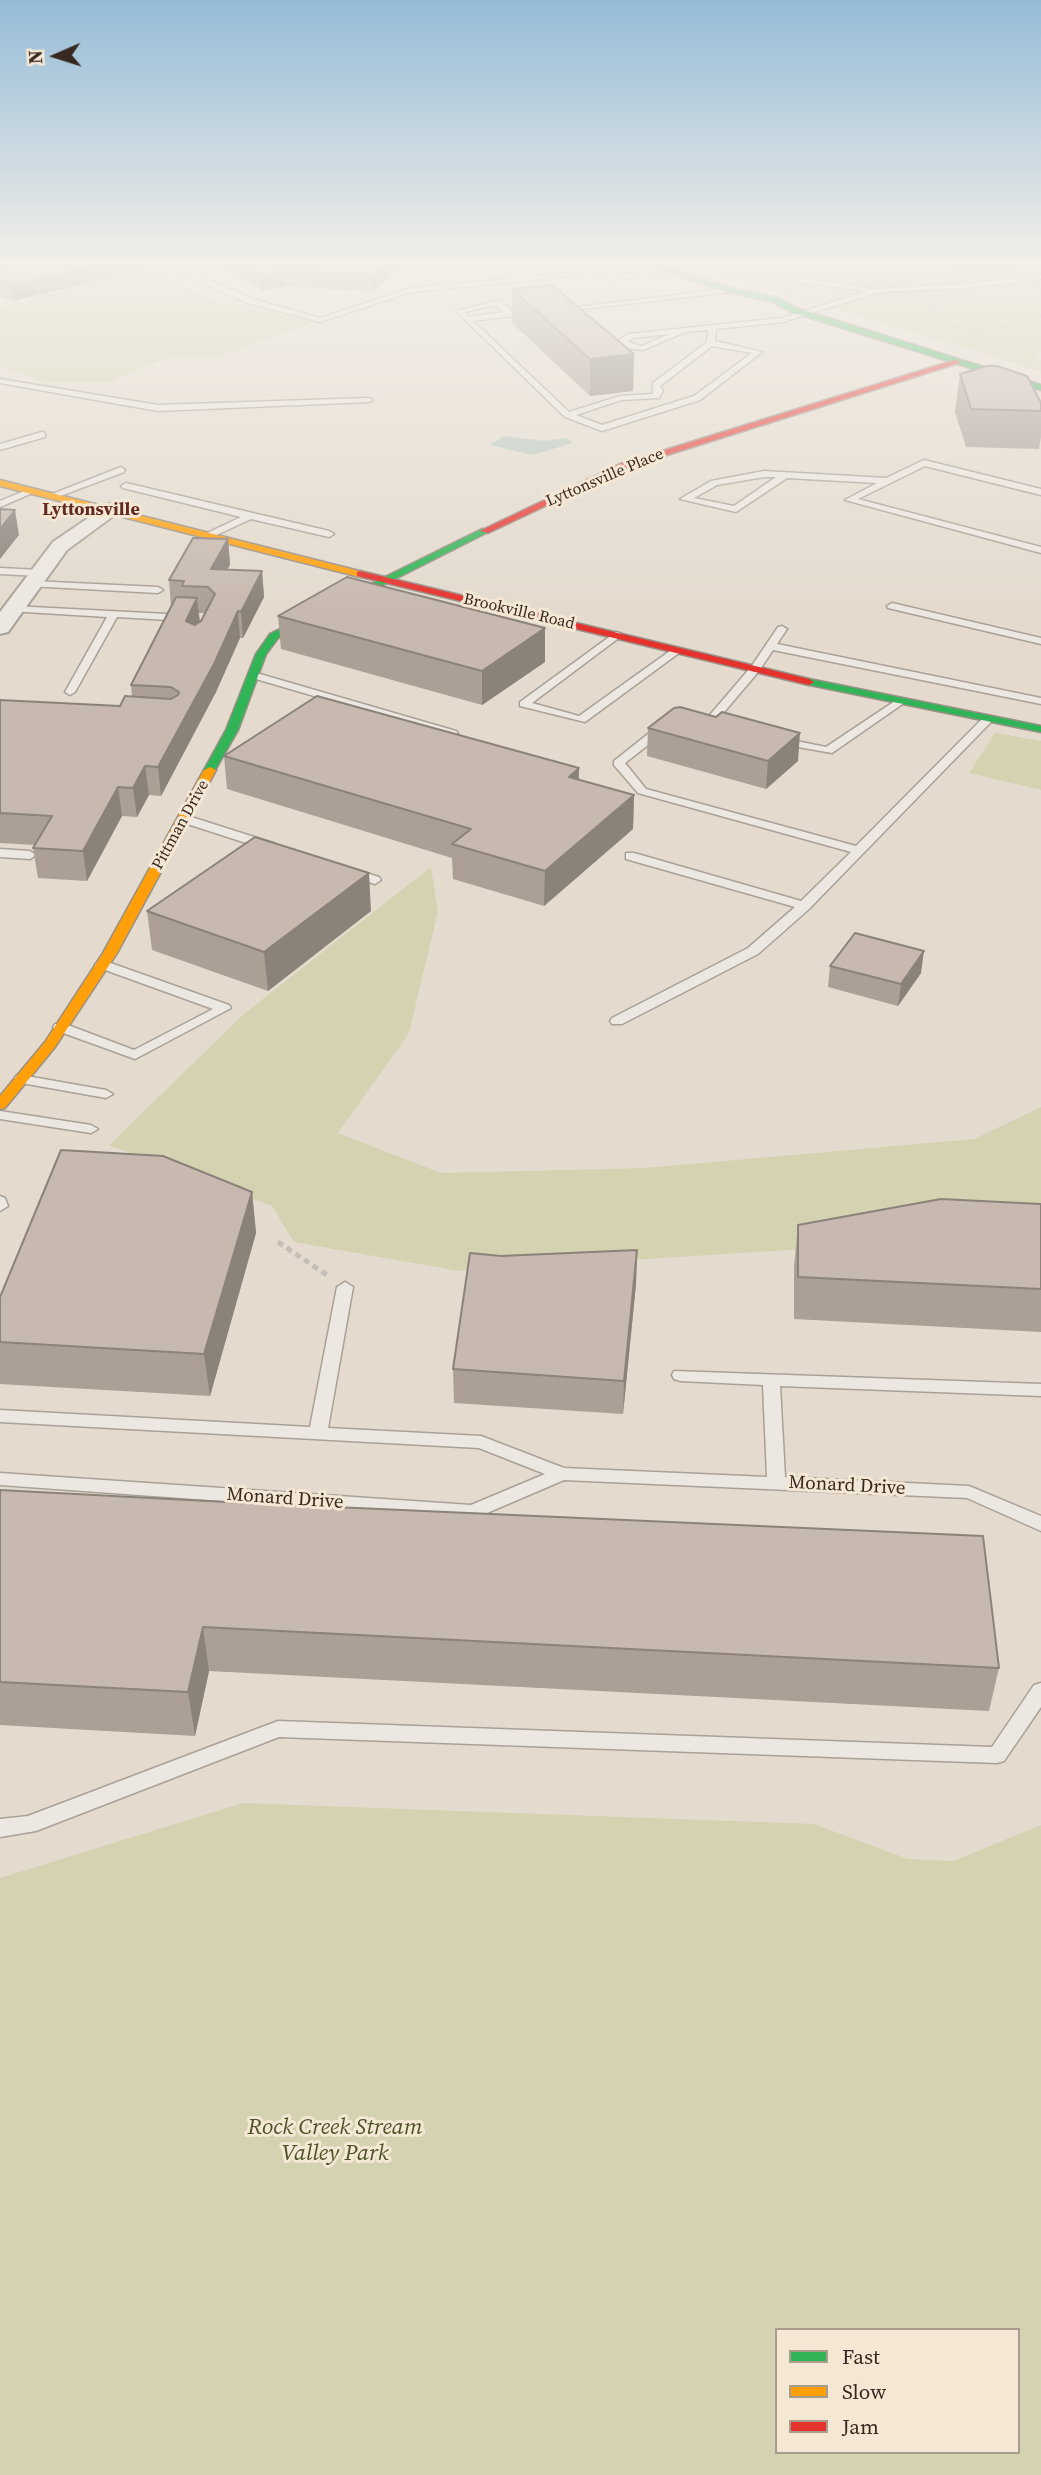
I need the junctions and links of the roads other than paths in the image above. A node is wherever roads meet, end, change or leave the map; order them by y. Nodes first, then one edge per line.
1 (532, 380) edge
2 (662, 380) edge
3 (720, 380) edge
4 (895, 380) edge
5 (1018, 380) edge
6 (0, 381) edge
7 (1041, 388) edge
8 (369, 400) dead end
9 (568, 415) junction
10 (42, 435) dead end
11 (0, 447) edge
12 (121, 470) dead end
13 (785, 475) junction
14 (888, 482) junction
15 (0, 483) edge
16 (126, 486) dead end
17 (32, 491) junction
18 (1041, 492) edge
19 (52, 496) junction
20 (0, 504) edge
21 (110, 510) junction
22 (250, 516) junction
23 (328, 534) dead end
24 (210, 535) junction
25 (1041, 550) edge
26 (435, 555) junction
27 (315, 563) junction
28 (0, 571) edge
29 (36, 578) junction
30 (382, 580) junction
31 (159, 590) dead end
32 (891, 606) dead end
33 (13, 609) junction
34 (114, 614) junction
35 (196, 618) edge
36 (0, 627) edge
37 (782, 629) dead end
38 (616, 635) junction
39 (1041, 641) edge
40 (771, 646) junction
41 (678, 650) junction
42 (755, 669) junction
43 (253, 675) junction
44 (71, 692) dead end
45 (1041, 701) edge
46 (899, 703) junction
47 (987, 720) junction
48 (695, 727) junction
49 (721, 728) edge
50 (1041, 729) edge
51 (462, 736) edge
52 (774, 739) edge
53 (185, 818) junction
54 (859, 850) junction
55 (286, 852) edge
56 (0, 853) edge
57 (30, 855) dead end
58 (630, 856) dead end
59 (337, 868) edge
60 (375, 880) dead end
61 (804, 906) junction
62 (102, 964) junction
63 (617, 1021) dead end
64 (60, 1027) junction
65 (21, 1079) junction
66 (106, 1094) dead end
67 (0, 1105) edge
68 (0, 1115) edge
69 (91, 1129) dead end
70 (345, 1287) road end
71 (680, 1375) dead end
72 (771, 1380) junction
73 (1041, 1390) edge
74 (0, 1416) edge
75 (318, 1432) junction
76 (562, 1474) junction
77 (0, 1479) edge
78 (776, 1482) junction
79 (1041, 1524) edge
80 (1041, 1691) edge
81 (0, 1828) edge

1 - 9 lane
2 - 9 lane
3 - 9 lane
4 - 26 street, Lyttonsville Place
5 - 7 street
6 - 8 lane
10 - 11 lane
12 - 19 lane
13 - 13 lane
13 - 14 lane
14 - 18 lane
14 - 25 lane
15 - 17 street, Brookville Road
16 - 22 lane
17 - 19 street, Brookville Road
17 - 20 lane
19 - 21 street, Brookville Road
21 - 24 street, Brookville Road
21 - 29 street
22 - 23 lane
22 - 24 lane
24 - 27 street, Brookville Road
26 - 27 street
26 - 30 street, Lyttonsville Place
27 - 30 street, Brookville Road
28 - 29 lane
29 - 31 lane
29 - 33 street
30 - 38 street, Brookville Road
30 - 43 street, Pittman Drive
32 - 39 lane
33 - 34 lane
33 - 36 street
34 - 35 lane
34 - 44 lane
37 - 40 lane
38 - 41 street, Brookville Road
38 - 41 lane
40 - 42 lane
40 - 45 lane
41 - 42 street, Brookville Road
42 - 46 street, Brookville Road
42 - 48 lane
43 - 51 lane
43 - 53 street, Pittman Drive
46 - 47 street, Brookville Road
46 - 52 lane
47 - 50 street, Brookville Road
47 - 54 lane
48 - 49 lane
48 - 54 lane
53 - 55 lane
53 - 62 street, Pittman Drive
54 - 61 lane
56 - 57 lane
58 - 61 lane
59 - 60 lane
61 - 63 lane
62 - 64 street, Pittman Drive
62 - 64 lane
64 - 65 street, Pittman Drive
65 - 66 lane
65 - 67 street, Pittman Drive
68 - 69 lane
70 - 75 lane
71 - 72 lane
72 - 73 lane
72 - 78 lane
74 - 75 lane, Monard Drive
75 - 76 lane, Monard Drive
76 - 77 lane, Monard Drive
76 - 78 lane, Monard Drive
78 - 79 lane, Monard Drive
80 - 81 lane

